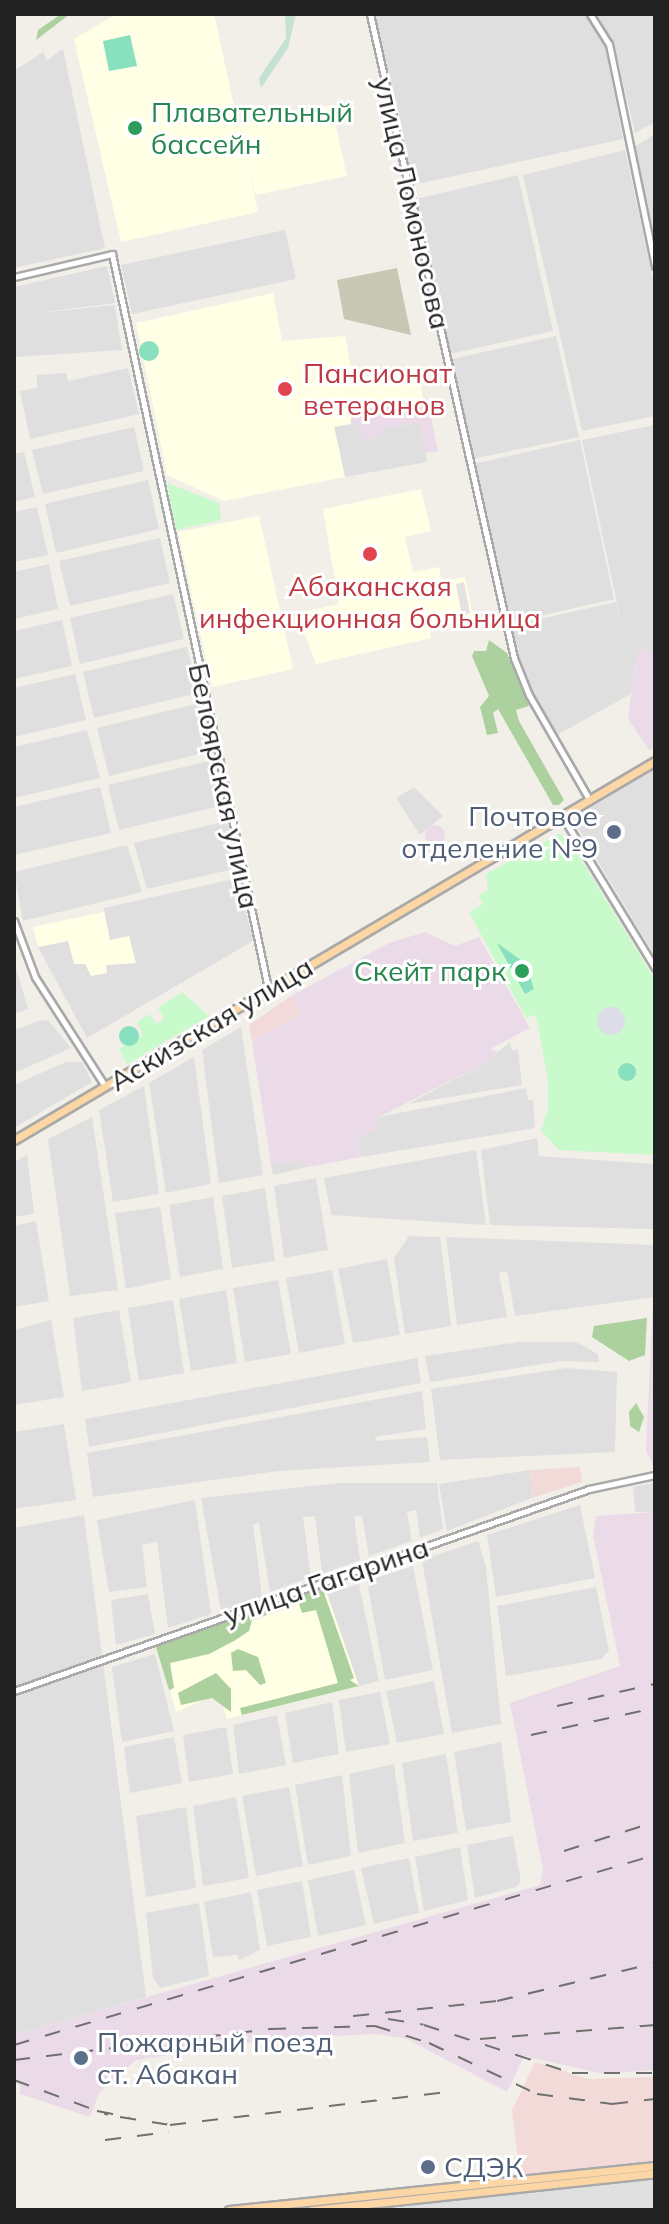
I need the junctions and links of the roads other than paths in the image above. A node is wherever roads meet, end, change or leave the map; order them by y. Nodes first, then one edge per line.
1 (370, 14) edge
2 (590, 14) edge
3 (655, 266) edge
4 (14, 277) edge
5 (655, 761) edge
6 (589, 799) junction
7 (561, 816) junction
8 (14, 921) edge
9 (655, 968) edge
10 (268, 988) junction
11 (105, 1086) junction
12 (14, 1140) edge
13 (655, 1475) edge
14 (14, 1691) edge
15 (655, 2166) edge
16 (655, 2173) edge
17 (335, 2197) junction
18 (337, 2207) junction
19 (229, 2210) edge
20 (311, 2210) edge

1 - 6 street, улица Ломоносова
2 - 3 street
4 - 10 street, Белоярская улица
5 - 6 main road, Аскизская улица
6 - 7 main road, Аскизская улица
7 - 9 street
7 - 10 main road, Аскизская улица
8 - 11 street
10 - 11 main road, Аскизская улица
11 - 12 main road, Аскизская улица
13 - 14 street, улица Гагарина
15 - 17 main road
16 - 18 main road
17 - 18 street
17 - 19 main road
18 - 20 main road

